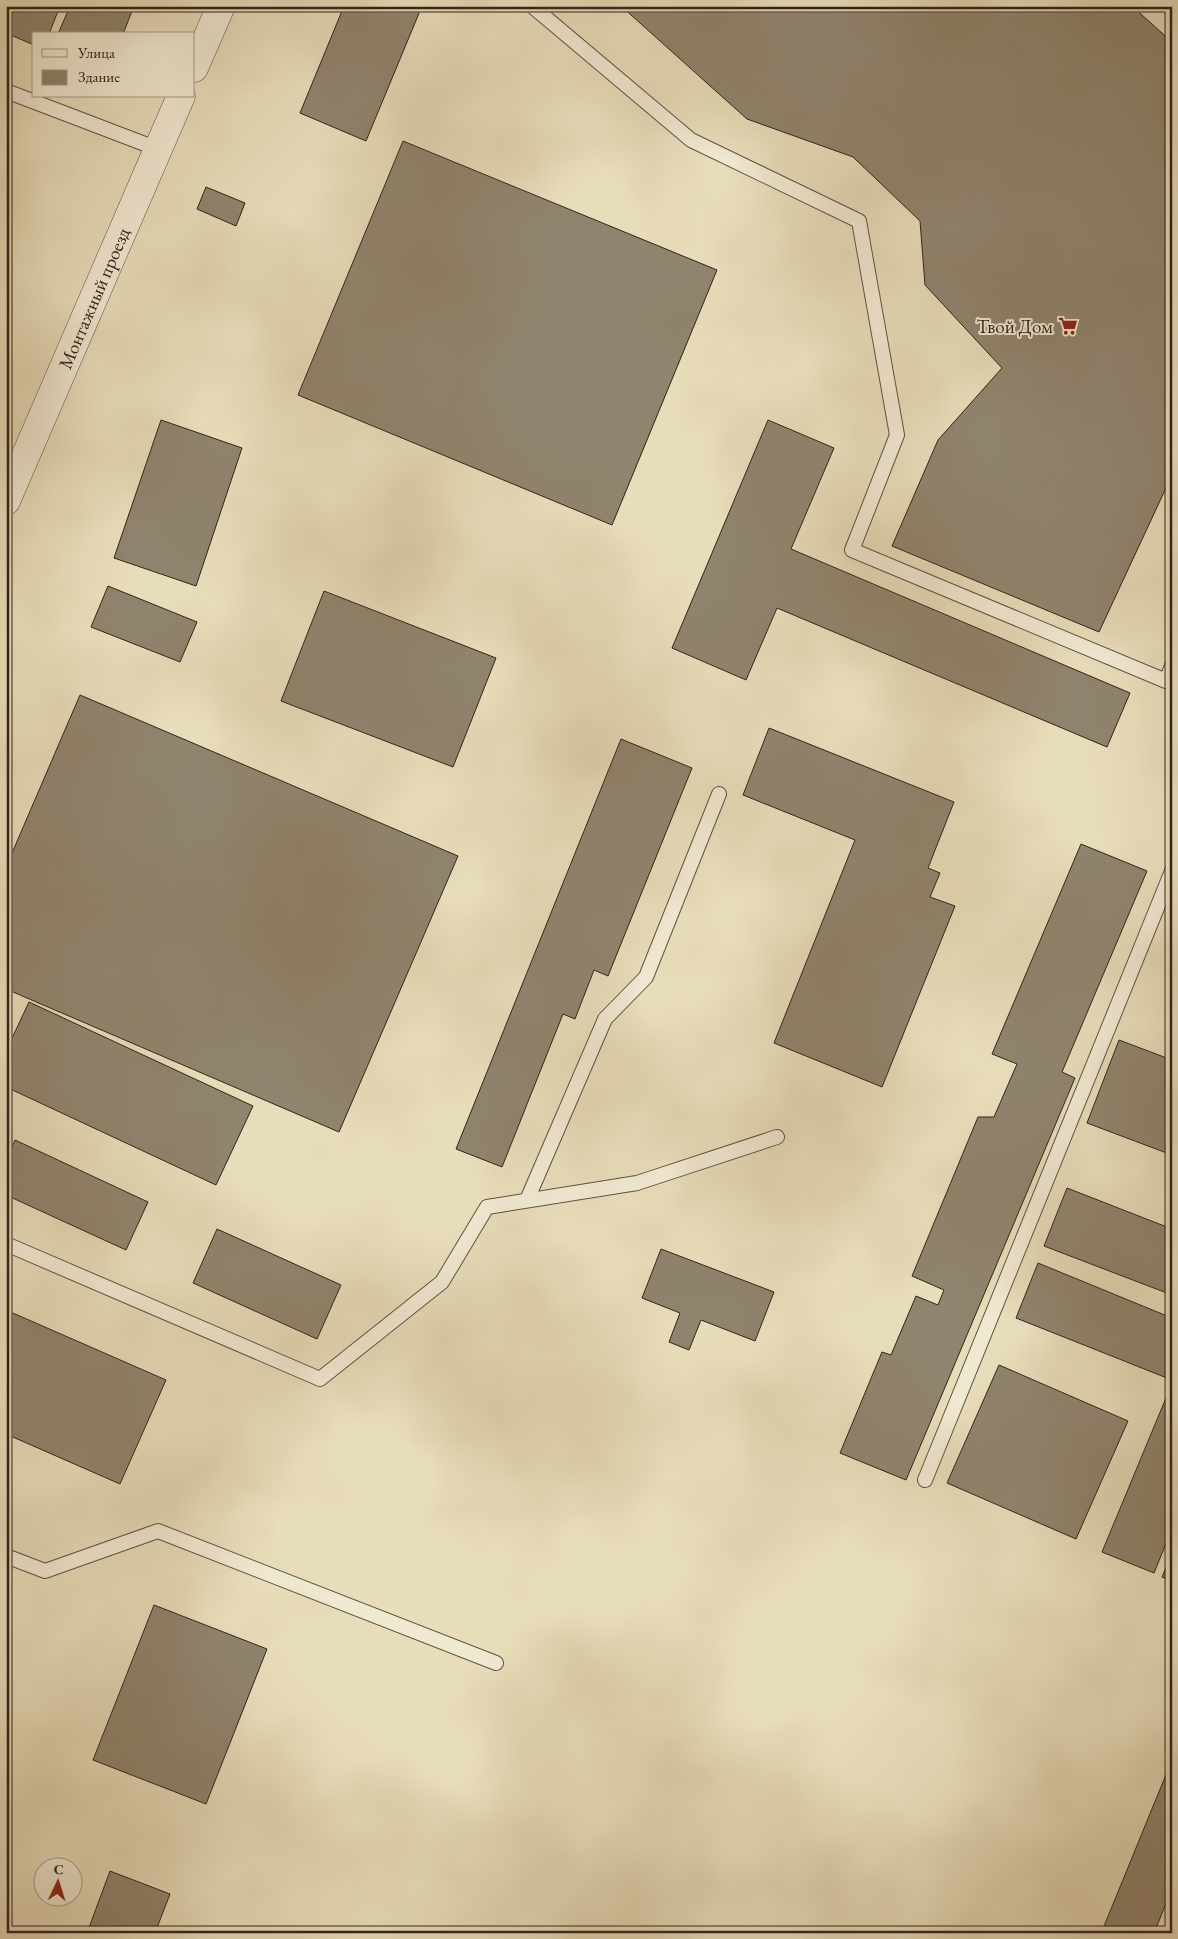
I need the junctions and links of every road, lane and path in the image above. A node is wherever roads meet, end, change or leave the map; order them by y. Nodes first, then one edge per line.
1 (221, 6) edge
2 (532, 6) edge
3 (195, 66) edge
4 (6, 91) edge
5 (180, 98) edge
6 (158, 149) junction
7 (7, 497) edge
8 (1172, 666) edge
9 (719, 794) dead end
10 (1172, 871) edge
11 (777, 1137) dead end
12 (527, 1200) junction
13 (6, 1244) edge
14 (925, 1480) dead end
15 (6, 1556) edge
16 (496, 1663) dead end

1 - 3 street
2 - 8 lane
4 - 6 lane
5 - 6 street, Монтажный проезд
6 - 7 street, Монтажный проезд
9 - 12 lane
10 - 14 lane
11 - 12 lane
12 - 13 lane
15 - 16 lane

